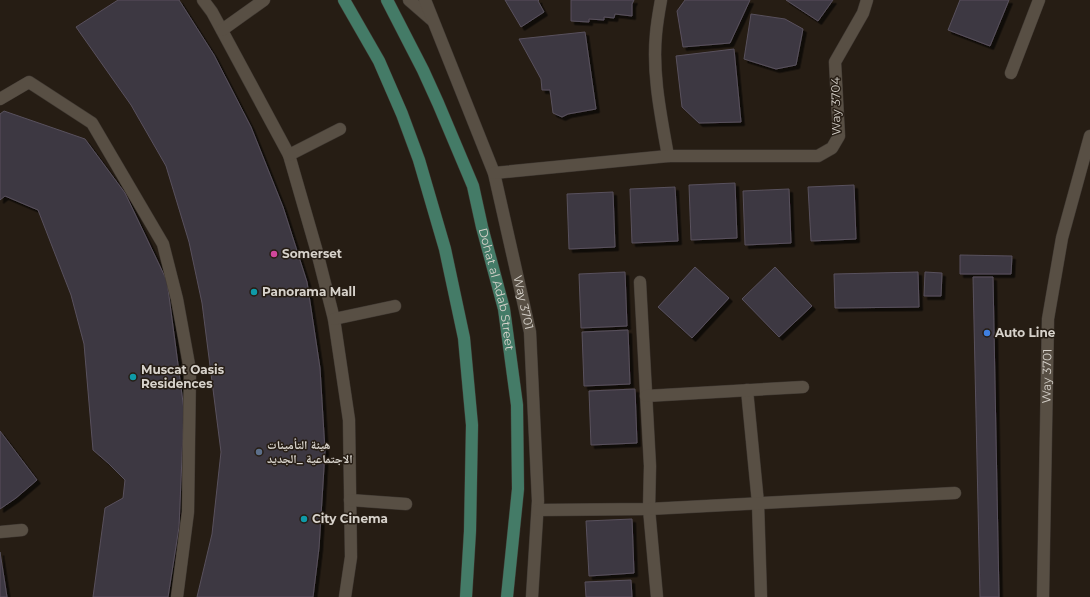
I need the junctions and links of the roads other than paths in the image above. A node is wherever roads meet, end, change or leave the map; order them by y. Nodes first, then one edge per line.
1 (203, 0) edge
2 (264, 0) edge
3 (344, 0) edge
4 (387, 0) edge
5 (409, 0) edge
6 (425, 0) edge
7 (661, 0) edge
8 (867, 0) edge
9 (1039, 0) edge
10 (434, 22) junction
11 (222, 30) junction
12 (1011, 73) dead end
13 (0, 99) edge
14 (340, 129) dead end
15 (1090, 136) edge
16 (289, 155) junction
17 (668, 156) junction
18 (494, 173) junction
19 (640, 282) dead end
20 (395, 306) dead end
21 (334, 319) junction
22 (802, 387) dead end
23 (747, 390) junction
24 (646, 396) junction
25 (954, 493) dead end
26 (350, 500) junction
27 (758, 503) junction
28 (406, 504) dead end
29 (649, 508) junction
30 (538, 510) junction
31 (22, 530) dead end
32 (0, 532) edge
33 (178, 597) edge
34 (345, 597) edge
35 (466, 597) edge
36 (506, 597) edge
37 (532, 597) edge
38 (657, 597) edge
39 (762, 597) edge
40 (1043, 597) edge

1 - 11 street
2 - 11 street
3 - 35 main road
4 - 36 main road, Dohat al Adab Street
5 - 10 street, Way 3701
6 - 10 street, Way 3701
7 - 17 street
8 - 17 street, Way 3704
9 - 12 street
10 - 18 street, Way 3701
11 - 16 street
13 - 33 street
14 - 16 street
15 - 40 street, Way 3701
16 - 21 street
17 - 18 street, Way 3704
18 - 30 street, Way 3701
19 - 24 street
20 - 21 street
21 - 26 street
22 - 23 street
23 - 24 street
23 - 27 street
24 - 29 street
25 - 27 street
26 - 28 street
26 - 34 street
27 - 29 street
27 - 39 street
29 - 30 street
29 - 38 street
30 - 37 street, Way 3701
31 - 32 street

